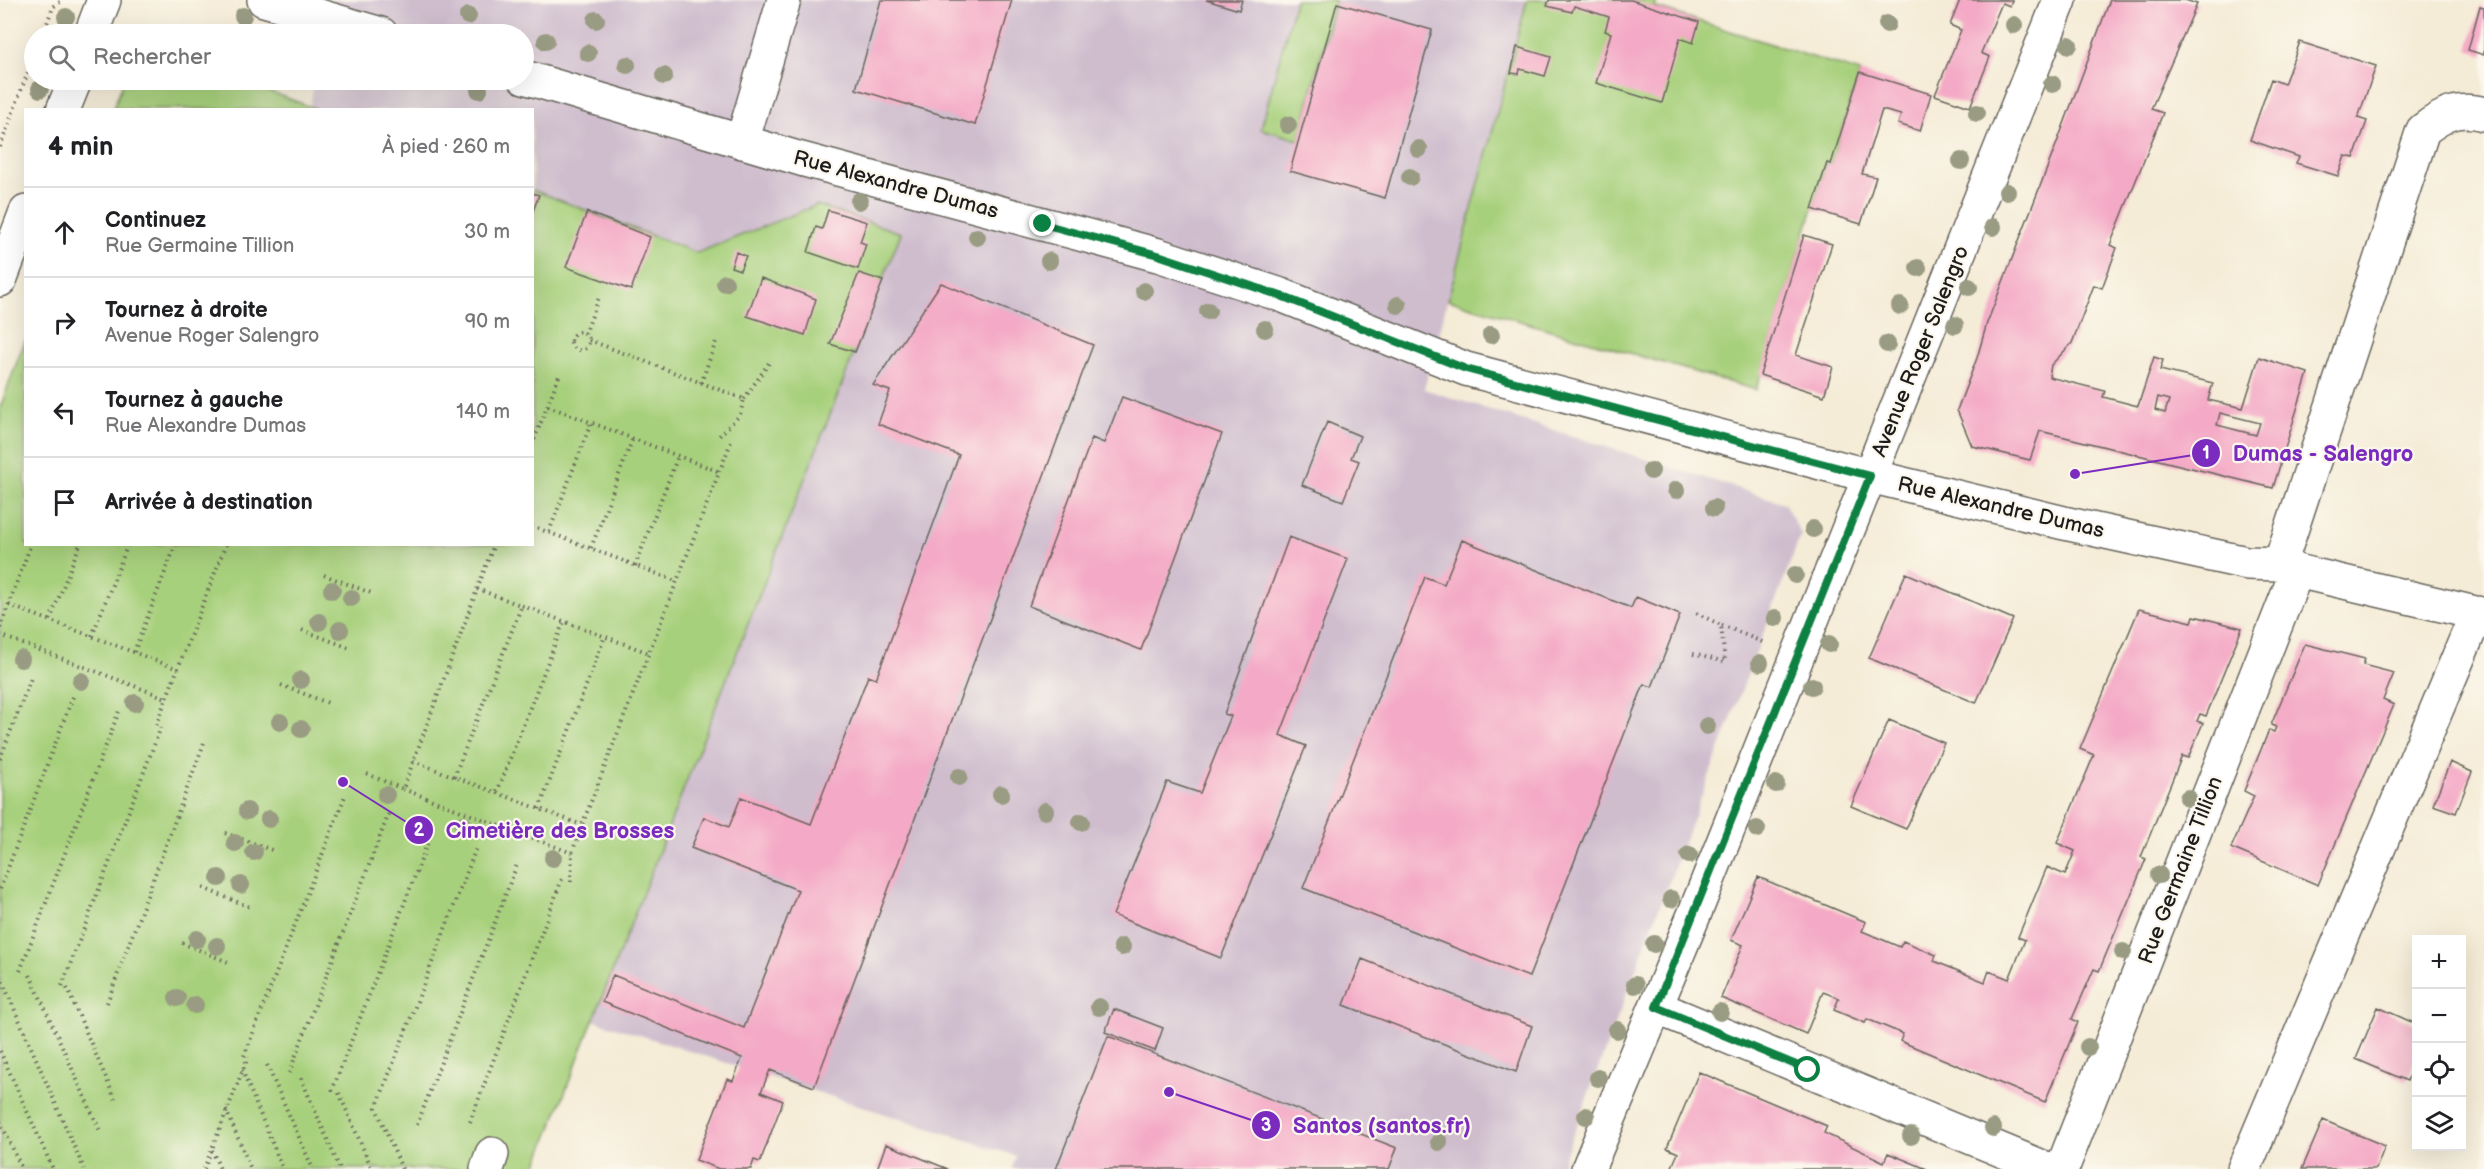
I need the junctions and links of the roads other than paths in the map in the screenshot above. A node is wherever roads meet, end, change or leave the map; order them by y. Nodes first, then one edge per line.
1 (104, 0) edge
2 (264, 0) edge
3 (784, 0) edge
4 (2060, 0) edge
5 (95, 24) edge
6 (347, 24) edge
7 (534, 80) edge
8 (71, 90) edge
9 (64, 108) edge
10 (2484, 114) edge
11 (742, 142) junction
12 (24, 217) edge
13 (0, 280) edge
14 (1870, 476) junction
15 (2289, 568) junction
16 (2481, 614) edge
17 (1656, 1007) junction
18 (1588, 1169) edge
19 (2047, 1169) edge
20 (2062, 1169) edge
21 (2244, 1169) edge

1 - 5 street
2 - 6 street
3 - 11 street
4 - 14 street, Avenue Roger Salengro
7 - 11 street, Rue Alexandre Dumas
8 - 9 street
10 - 15 street, Rue Germaine Tillion
11 - 14 street, Rue Alexandre Dumas
12 - 13 street
14 - 15 street, Rue Alexandre Dumas
14 - 17 street, Avenue Roger Salengro
15 - 16 street, Rue Alexandre Dumas
15 - 20 street, Rue Germaine Tillion
16 - 21 street
17 - 18 street, Avenue Roger Salengro
17 - 19 street

